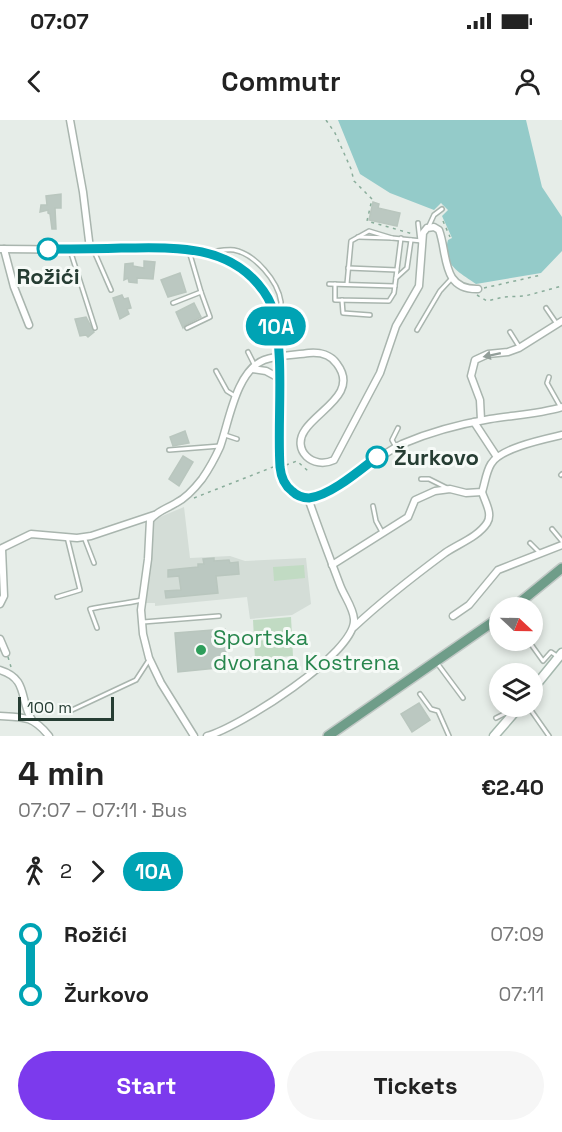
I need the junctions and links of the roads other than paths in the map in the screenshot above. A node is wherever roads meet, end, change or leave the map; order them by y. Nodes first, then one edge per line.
1 (70, 120) edge
2 (442, 209) dead end
3 (418, 223) dead end
4 (428, 228) junction
5 (356, 237) junction
6 (392, 238) junction
7 (401, 238) junction
8 (411, 239) junction
9 (421, 241) junction
10 (2, 249) edge
11 (70, 249) junction
12 (92, 249) junction
13 (189, 249) junction
14 (206, 252) junction
15 (348, 268) junction
16 (397, 270) junction
17 (396, 278) junction
18 (452, 278) junction
19 (328, 284) dead end
20 (335, 284) junction
21 (347, 284) junction
22 (396, 286) junction
23 (478, 289) road end
24 (111, 290) dead end
25 (201, 292) junction
26 (342, 300) junction
27 (173, 303) dead end
28 (546, 308) dead end
29 (370, 315) dead end
30 (560, 322) edge
31 (29, 325) dead end
32 (275, 325) junction
33 (95, 328) dead end
34 (187, 328) dead end
35 (417, 330) dead end
36 (510, 332) dead end
37 (520, 348) junction
38 (248, 352) dead end
39 (279, 357) junction
40 (253, 368) junction
41 (216, 371) dead end
42 (279, 378) junction
43 (549, 378) dead end
44 (236, 397) junction
45 (562, 407) edge
46 (477, 421) junction
47 (398, 428) dead end
48 (223, 435) junction
49 (562, 435) edge
50 (237, 439) dead end
51 (220, 446) junction
52 (396, 447) junction
53 (169, 450) dead end
54 (497, 457) junction
55 (421, 479) dead end
56 (448, 489) junction
57 (482, 492) junction
58 (308, 498) junction
59 (373, 506) dead end
60 (154, 514) junction
61 (552, 530) dead end
62 (382, 534) junction
63 (67, 537) junction
64 (84, 537) junction
65 (562, 542) edge
66 (530, 543) dead end
67 (1, 549) edge
68 (540, 553) junction
69 (94, 563) dead end
70 (332, 565) junction
71 (562, 568) edge
72 (57, 597) dead end
73 (530, 597) edge
74 (142, 600) junction
75 (0, 604) edge
76 (219, 616) dead end
77 (453, 616) dead end
78 (142, 622) junction
79 (489, 625) edge
80 (353, 627) junction
81 (97, 628) dead end
82 (0, 639) edge
83 (536, 651) edge
84 (6, 652) road end
85 (560, 655) edge
86 (150, 658) junction
87 (436, 662) junction
88 (0, 670) edge
89 (543, 674) edge
90 (420, 694) dead end
91 (463, 698) dead end
92 (72, 710) dead end
93 (0, 716) edge
94 (511, 717) edge
95 (536, 717) edge
96 (32, 720) junction
97 (49, 736) edge
98 (194, 736) edge
99 (207, 736) edge
100 (328, 736) edge
101 (449, 736) edge
102 (494, 736) edge
103 (549, 736) edge

1 - 12 street
2 - 4 lane
3 - 9 lane
4 - 9 street
4 - 18 street
5 - 6 lane
5 - 6 lane
5 - 15 lane
6 - 7 lane
7 - 8 lane
7 - 16 lane
8 - 9 lane
8 - 17 lane
9 - 39 street
10 - 11 street
10 - 31 street
11 - 12 street
11 - 33 lane
12 - 13 street
12 - 24 lane
13 - 14 street
13 - 25 lane
14 - 32 street
14 - 32 lane
15 - 16 lane
15 - 21 lane
16 - 17 lane
17 - 22 lane
18 - 23 street
18 - 35 lane
19 - 20 lane
20 - 21 lane
20 - 26 lane
21 - 22 lane
22 - 26 lane
25 - 27 lane
25 - 34 lane
26 - 29 lane
28 - 30 lane
30 - 37 street
32 - 39 street
36 - 37 lane
37 -> 46 street
38 - 40 lane
39 - 40 street
39 - 42 street
40 - 42 street
40 - 44 street
41 - 44 lane
42 - 58 street
43 - 45 lane
44 - 48 street
45 - 46 street
46 - 52 street
46 - 54 street
47 - 52 lane
48 - 50 lane
48 - 51 street
49 - 54 street
51 - 53 lane
51 - 60 street
52 - 58 street
54 - 57 street
55 - 56 lane
56 - 57 street
56 - 62 street
57 - 80 street
58 - 70 street
59 - 62 lane
60 - 64 street
60 - 74 street
61 - 65 lane
62 - 70 street
63 - 64 street
63 - 67 street
63 - 72 lane
64 - 69 lane
65 - 68 street
66 - 68 lane
67 - 75 street
68 - 77 street
70 - 80 street
71 - 73 main road
74 - 78 street
74 - 81 lane
76 - 78 lane
78 - 86 street
79 - 87 main road
80 - 99 street
82 - 84 street
83 - 85 lane
85 - 89 street
86 - 92 lane
86 - 98 street
87 - 91 lane
87 - 100 main road
88 - 96 street
90 - 101 lane
93 - 96 street
94 - 102 street
95 - 103 lane
96 - 97 street

